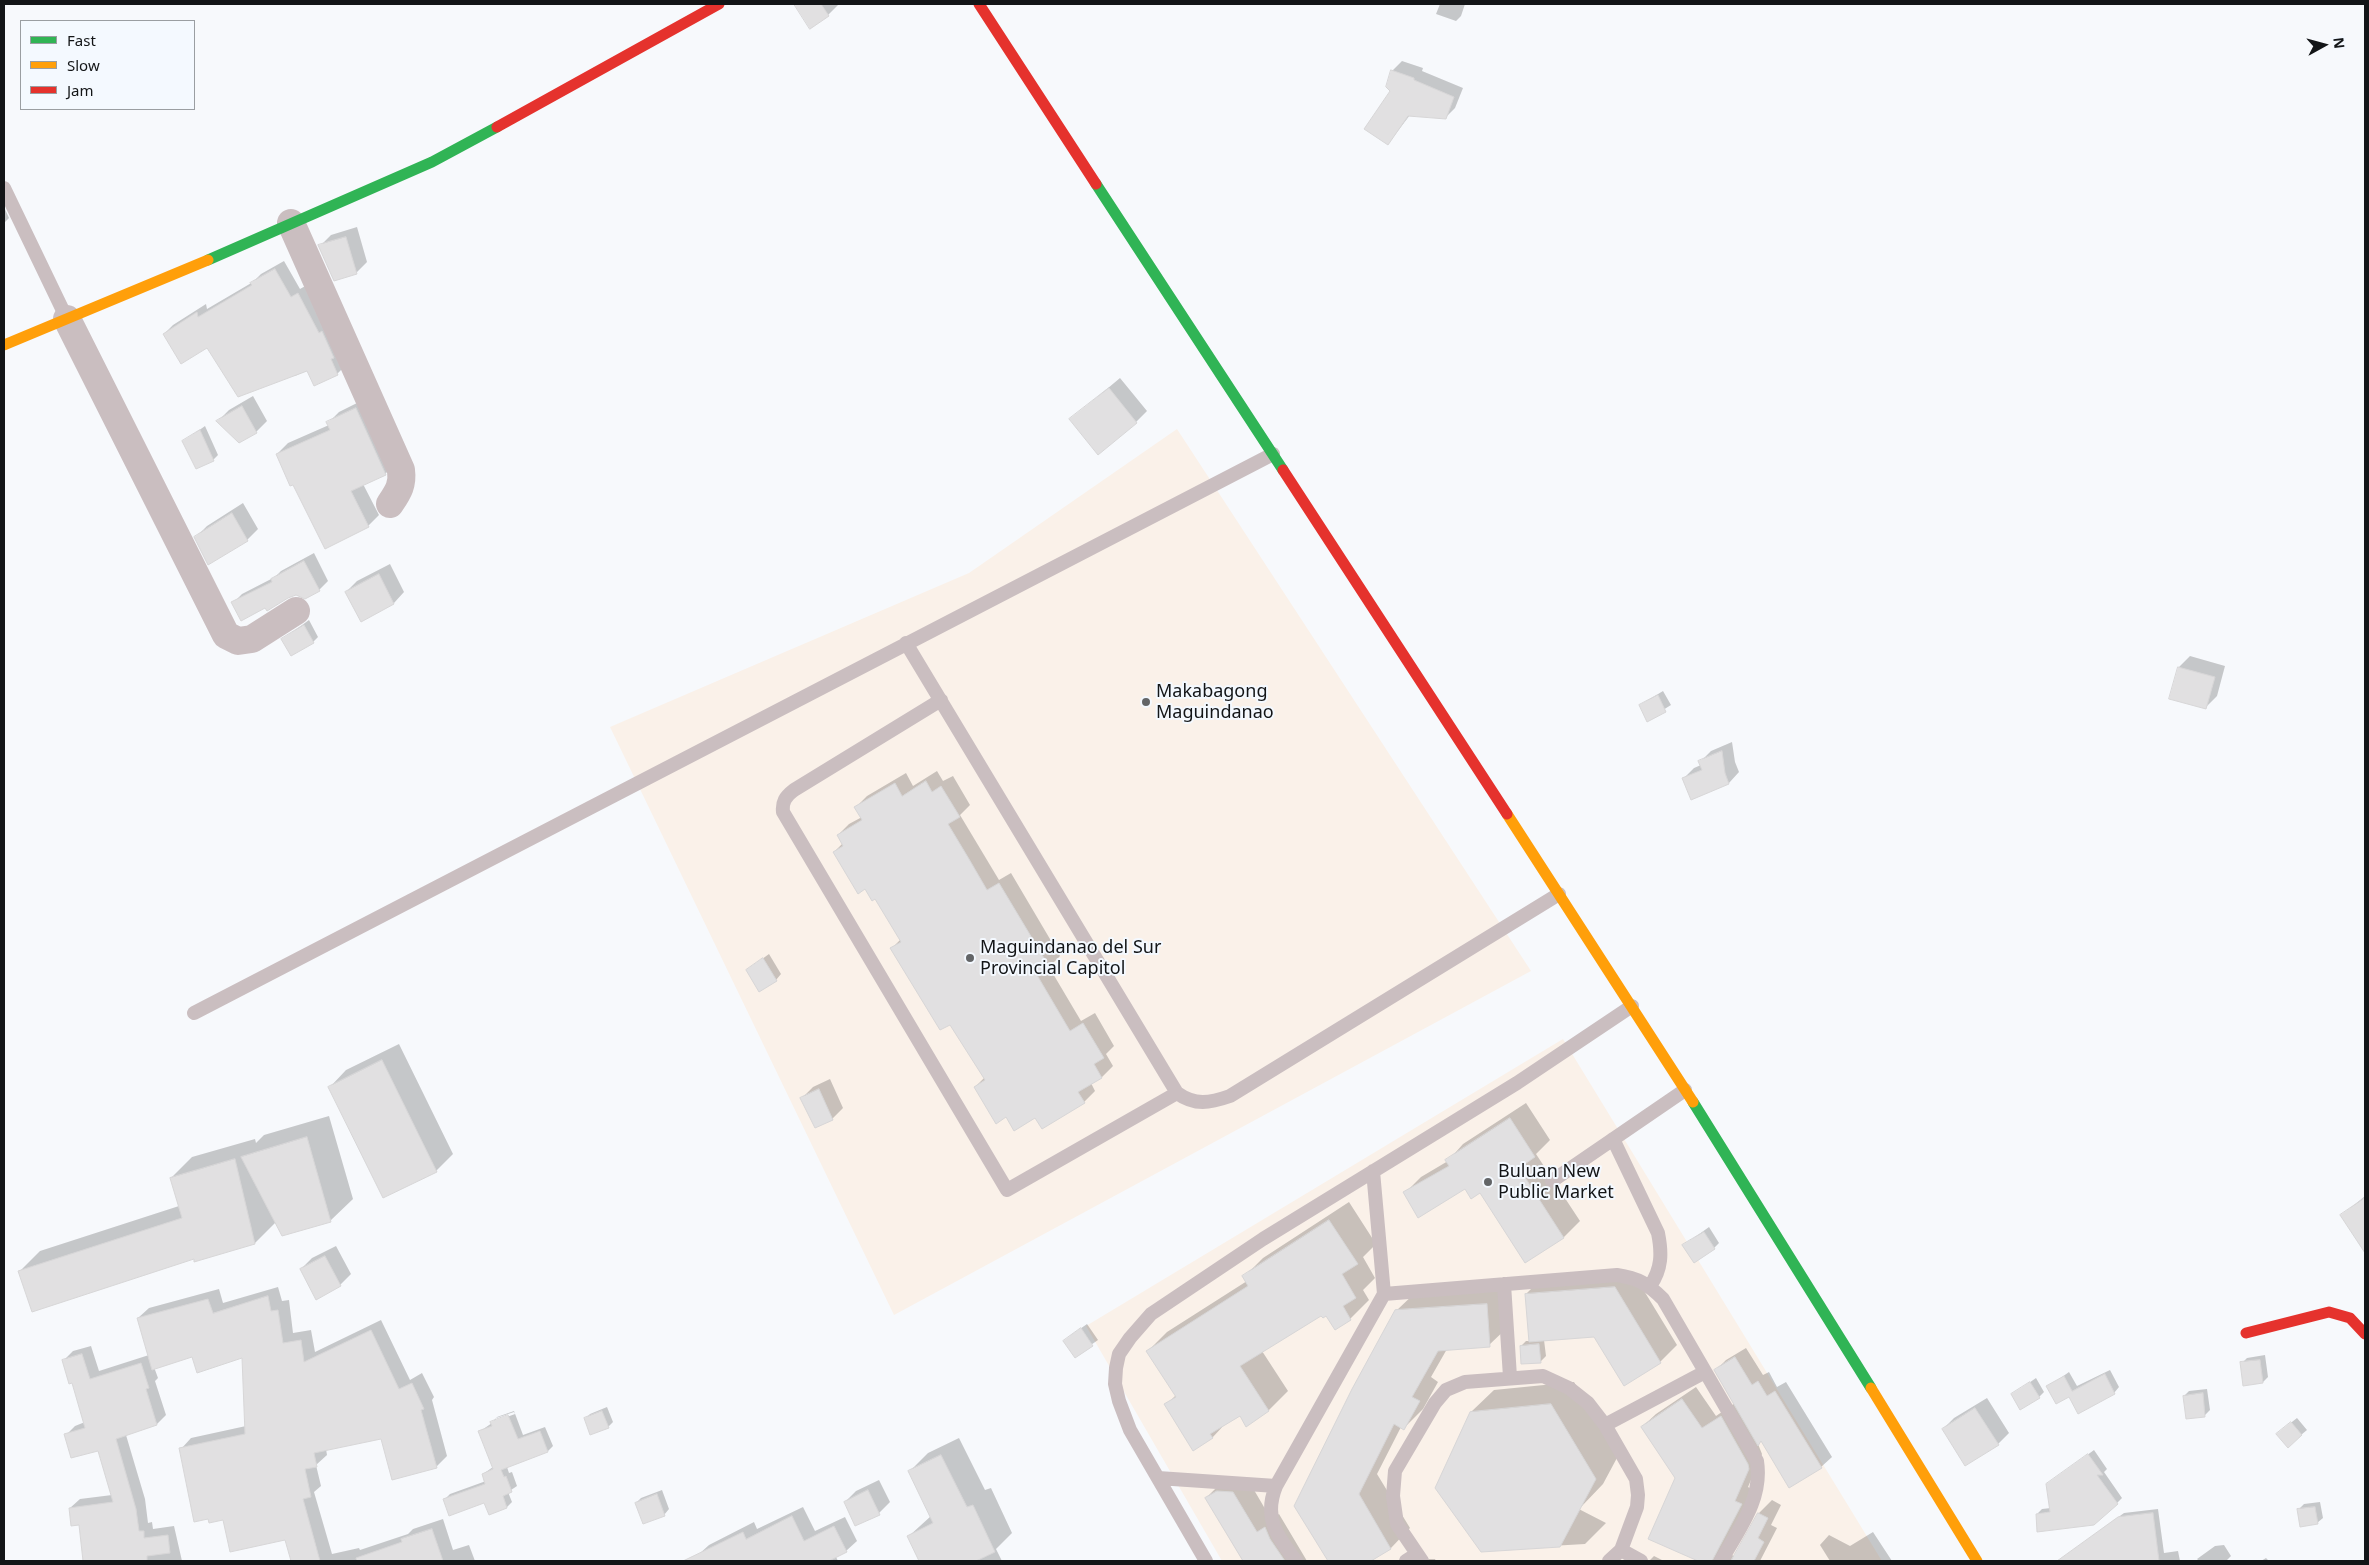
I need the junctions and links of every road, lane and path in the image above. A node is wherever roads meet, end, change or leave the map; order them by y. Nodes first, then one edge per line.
1 (719, 4) edge
2 (979, 4) edge
3 (4, 188) edge
4 (290, 223) junction
5 (67, 319) junction
6 (4, 345) edge
7 (1273, 454) junction
8 (390, 504) dead end
9 (296, 611) dead end
10 (906, 643) junction
11 (940, 700) junction
12 (1559, 894) junction
13 (1632, 1006) junction
14 (194, 1013) dead end
15 (1685, 1090) junction
16 (1177, 1093) junction
17 (1613, 1139) junction
18 (1373, 1171) junction
19 (1552, 1181) dead end
20 (1504, 1284) junction
21 (1650, 1286) junction
22 (1384, 1294) junction
23 (2246, 1333) dead end
24 (2365, 1334) edge
25 (1705, 1372) junction
26 (1510, 1377) junction
27 (1605, 1425) junction
28 (1158, 1478) junction
29 (1276, 1486) junction
30 (1621, 1550) junction
31 (1415, 1559) edge
32 (1206, 1561) edge
33 (1296, 1561) edge
34 (1609, 1561) edge
35 (1641, 1561) edge
36 (1721, 1561) edge
37 (1977, 1561) edge

1 - 4 main road
2 - 7 main road
3 - 5 lane
4 - 5 main road
4 - 8 street
5 - 6 main road
5 - 9 street
7 - 10 lane
7 - 12 main road
10 - 11 lane
10 - 14 lane
11 - 16 lane
11 - 16 lane
12 - 13 main road
12 - 16 lane
13 - 15 main road
13 - 18 lane
15 - 17 lane
15 - 37 main road
17 - 19 lane
17 - 21 lane
18 - 22 lane
18 - 28 lane
20 - 21 lane
20 - 22 lane
20 - 26 lane
21 - 25 lane
22 - 29 lane
23 - 24 main road
25 - 27 lane
25 - 36 lane
26 - 27 lane
26 - 31 lane
27 - 30 lane
28 - 29 lane
28 - 32 lane
29 - 33 lane
30 - 34 lane
30 - 35 lane

